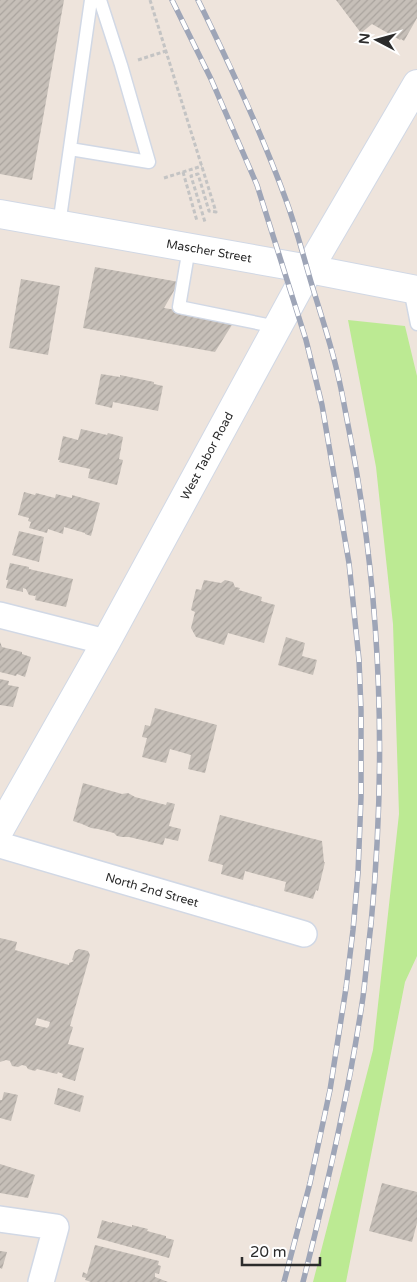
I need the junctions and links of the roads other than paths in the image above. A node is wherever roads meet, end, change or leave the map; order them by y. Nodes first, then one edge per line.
1 (91, 0) edge
2 (100, 0) edge
3 (417, 84) edge
4 (70, 150) junction
5 (0, 214) edge
6 (59, 225) junction
7 (189, 248) junction
8 (309, 269) junction
9 (413, 290) edge
10 (417, 324) edge
11 (277, 328) junction
12 (0, 615) edge
13 (106, 642) junction
14 (0, 828) edge
15 (0, 845) edge
16 (304, 934) dead end
17 (0, 1219) edge
18 (41, 1282) edge

1 - 4 lane
2 - 4 lane
3 - 8 street, West Tabor Road
4 - 6 lane
5 - 6 street, Mascher Street
6 - 7 street, Mascher Street
7 - 8 street, Mascher Street
7 - 11 lane
8 - 9 street, Mascher Street
8 - 11 street, West Tabor Road
9 - 10 lane
11 - 13 street, West Tabor Road
12 - 13 street
13 - 14 street, West Tabor Road
15 - 16 street, North 2nd Street
17 - 18 street

